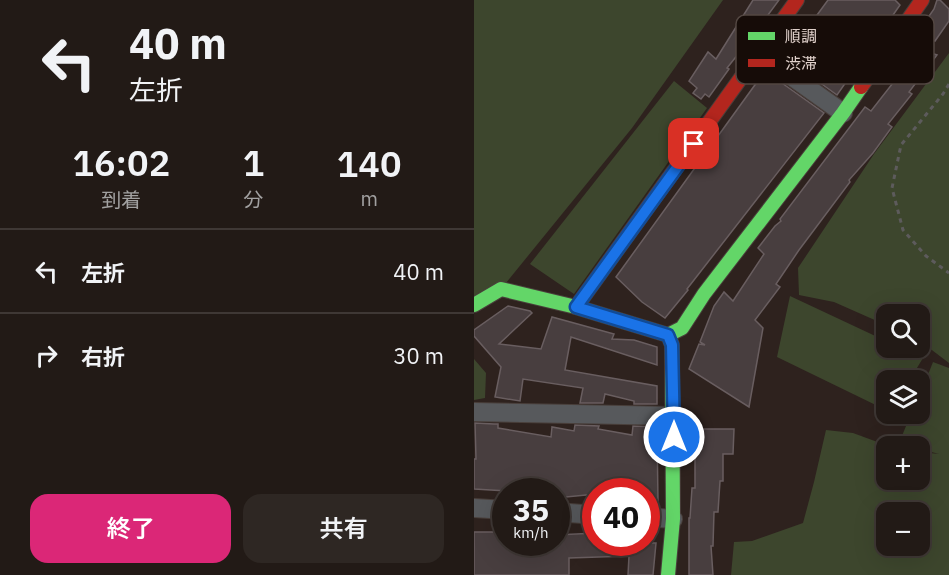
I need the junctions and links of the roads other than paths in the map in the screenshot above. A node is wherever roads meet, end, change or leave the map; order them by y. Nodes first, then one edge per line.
1 (798, 0) edge
2 (922, 0) edge
3 (787, 15) edge
4 (912, 15) edge
5 (737, 84) edge
6 (802, 84) edge
7 (863, 84) edge
8 (843, 113) junction
9 (474, 305) edge
10 (576, 307) junction
11 (668, 335) junction
12 (474, 412) edge
13 (674, 416) junction
14 (474, 508) edge
15 (492, 509) edge
16 (660, 518) edge
17 (673, 519) junction
18 (668, 575) edge

1 - 3 street
2 - 4 street
5 - 10 street
6 - 8 street
7 - 8 street
8 - 11 street
9 - 10 street
10 - 11 street
11 - 13 street
12 - 13 street
13 - 17 street
14 - 15 street
16 - 17 street
17 - 18 street

